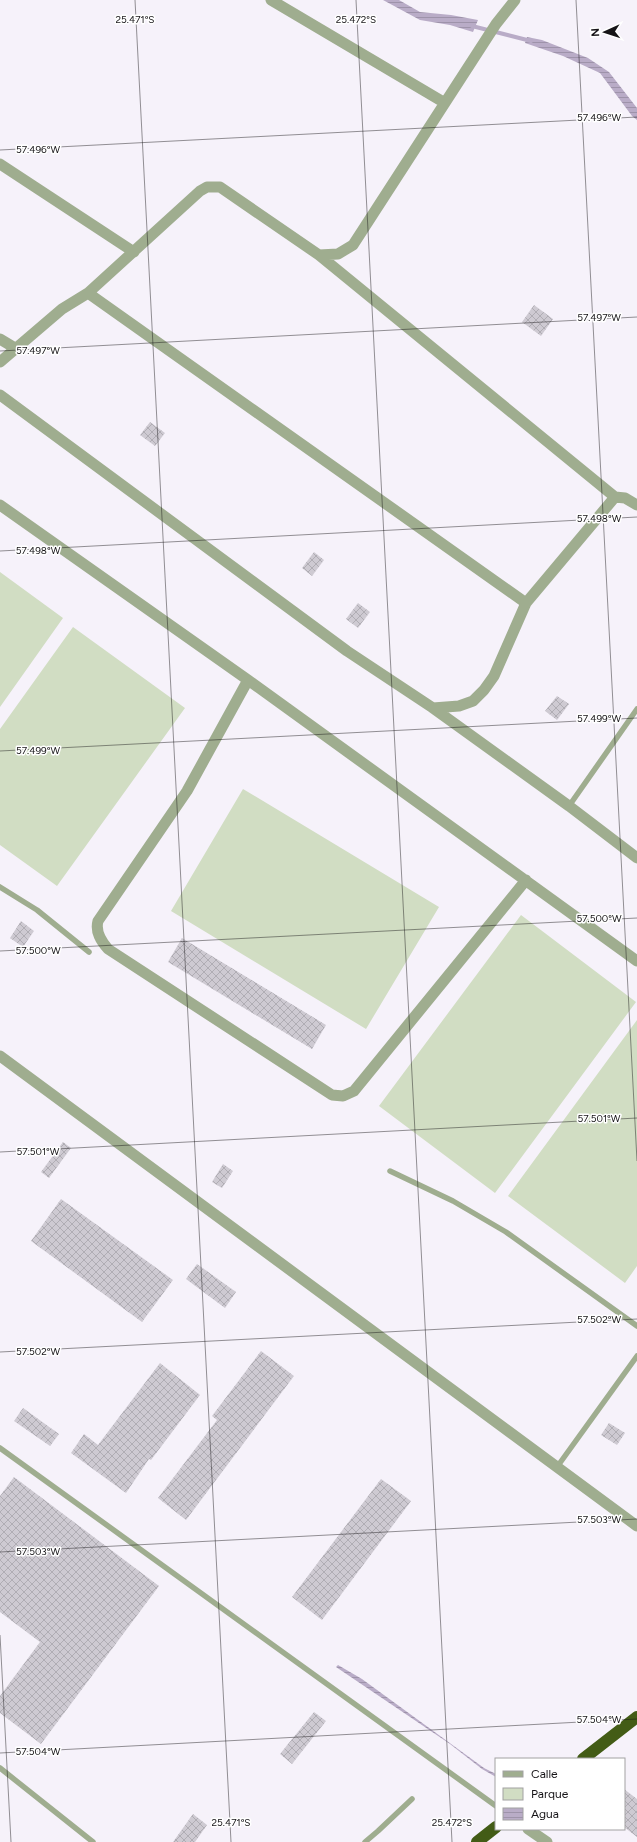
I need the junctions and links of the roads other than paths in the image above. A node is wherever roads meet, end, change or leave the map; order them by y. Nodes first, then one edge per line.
1 (271, 0) edge
2 (515, 0) edge
3 (445, 103) junction
4 (0, 164) edge
5 (134, 252) junction
6 (319, 255) junction
7 (88, 293) junction
8 (0, 339) edge
9 (15, 348) junction
10 (0, 362) edge
11 (0, 395) edge
12 (615, 497) junction
13 (0, 505) edge
14 (637, 506) edge
15 (526, 603) junction
16 (248, 680) junction
17 (434, 708) junction
18 (637, 709) edge
19 (569, 806) junction
20 (637, 858) edge
21 (526, 880) junction
22 (0, 887) edge
23 (89, 952) dead end
24 (637, 961) edge
25 (0, 1056) edge
26 (390, 1171) dead end
27 (637, 1326) edge
28 (637, 1356) edge
29 (0, 1448) edge
30 (557, 1467) junction
31 (637, 1526) edge
32 (637, 1717) edge
33 (584, 1758) edge
34 (0, 1768) edge
35 (412, 1799) dead end
36 (495, 1805) edge
37 (495, 1828) edge
38 (529, 1830) edge
39 (93, 1842) edge
40 (365, 1842) edge
41 (477, 1842) edge
42 (547, 1842) edge

1 - 3 street
2 - 3 street
3 - 6 street
4 - 5 street
5 - 6 street
5 - 7 street
6 - 12 street
7 - 9 street
7 - 15 street
8 - 9 street
9 - 10 street
11 - 17 street
12 - 14 street
12 - 15 street
13 - 16 street
15 - 17 street
16 - 21 street
16 - 21 street
17 - 19 street
18 - 19 lane
19 - 20 street
21 - 24 street
22 - 23 lane
25 - 30 street
26 - 27 lane
28 - 30 lane
29 - 36 lane
30 - 31 street
32 - 33 highway
34 - 39 lane
35 - 40 lane
37 - 41 highway
38 - 42 street

